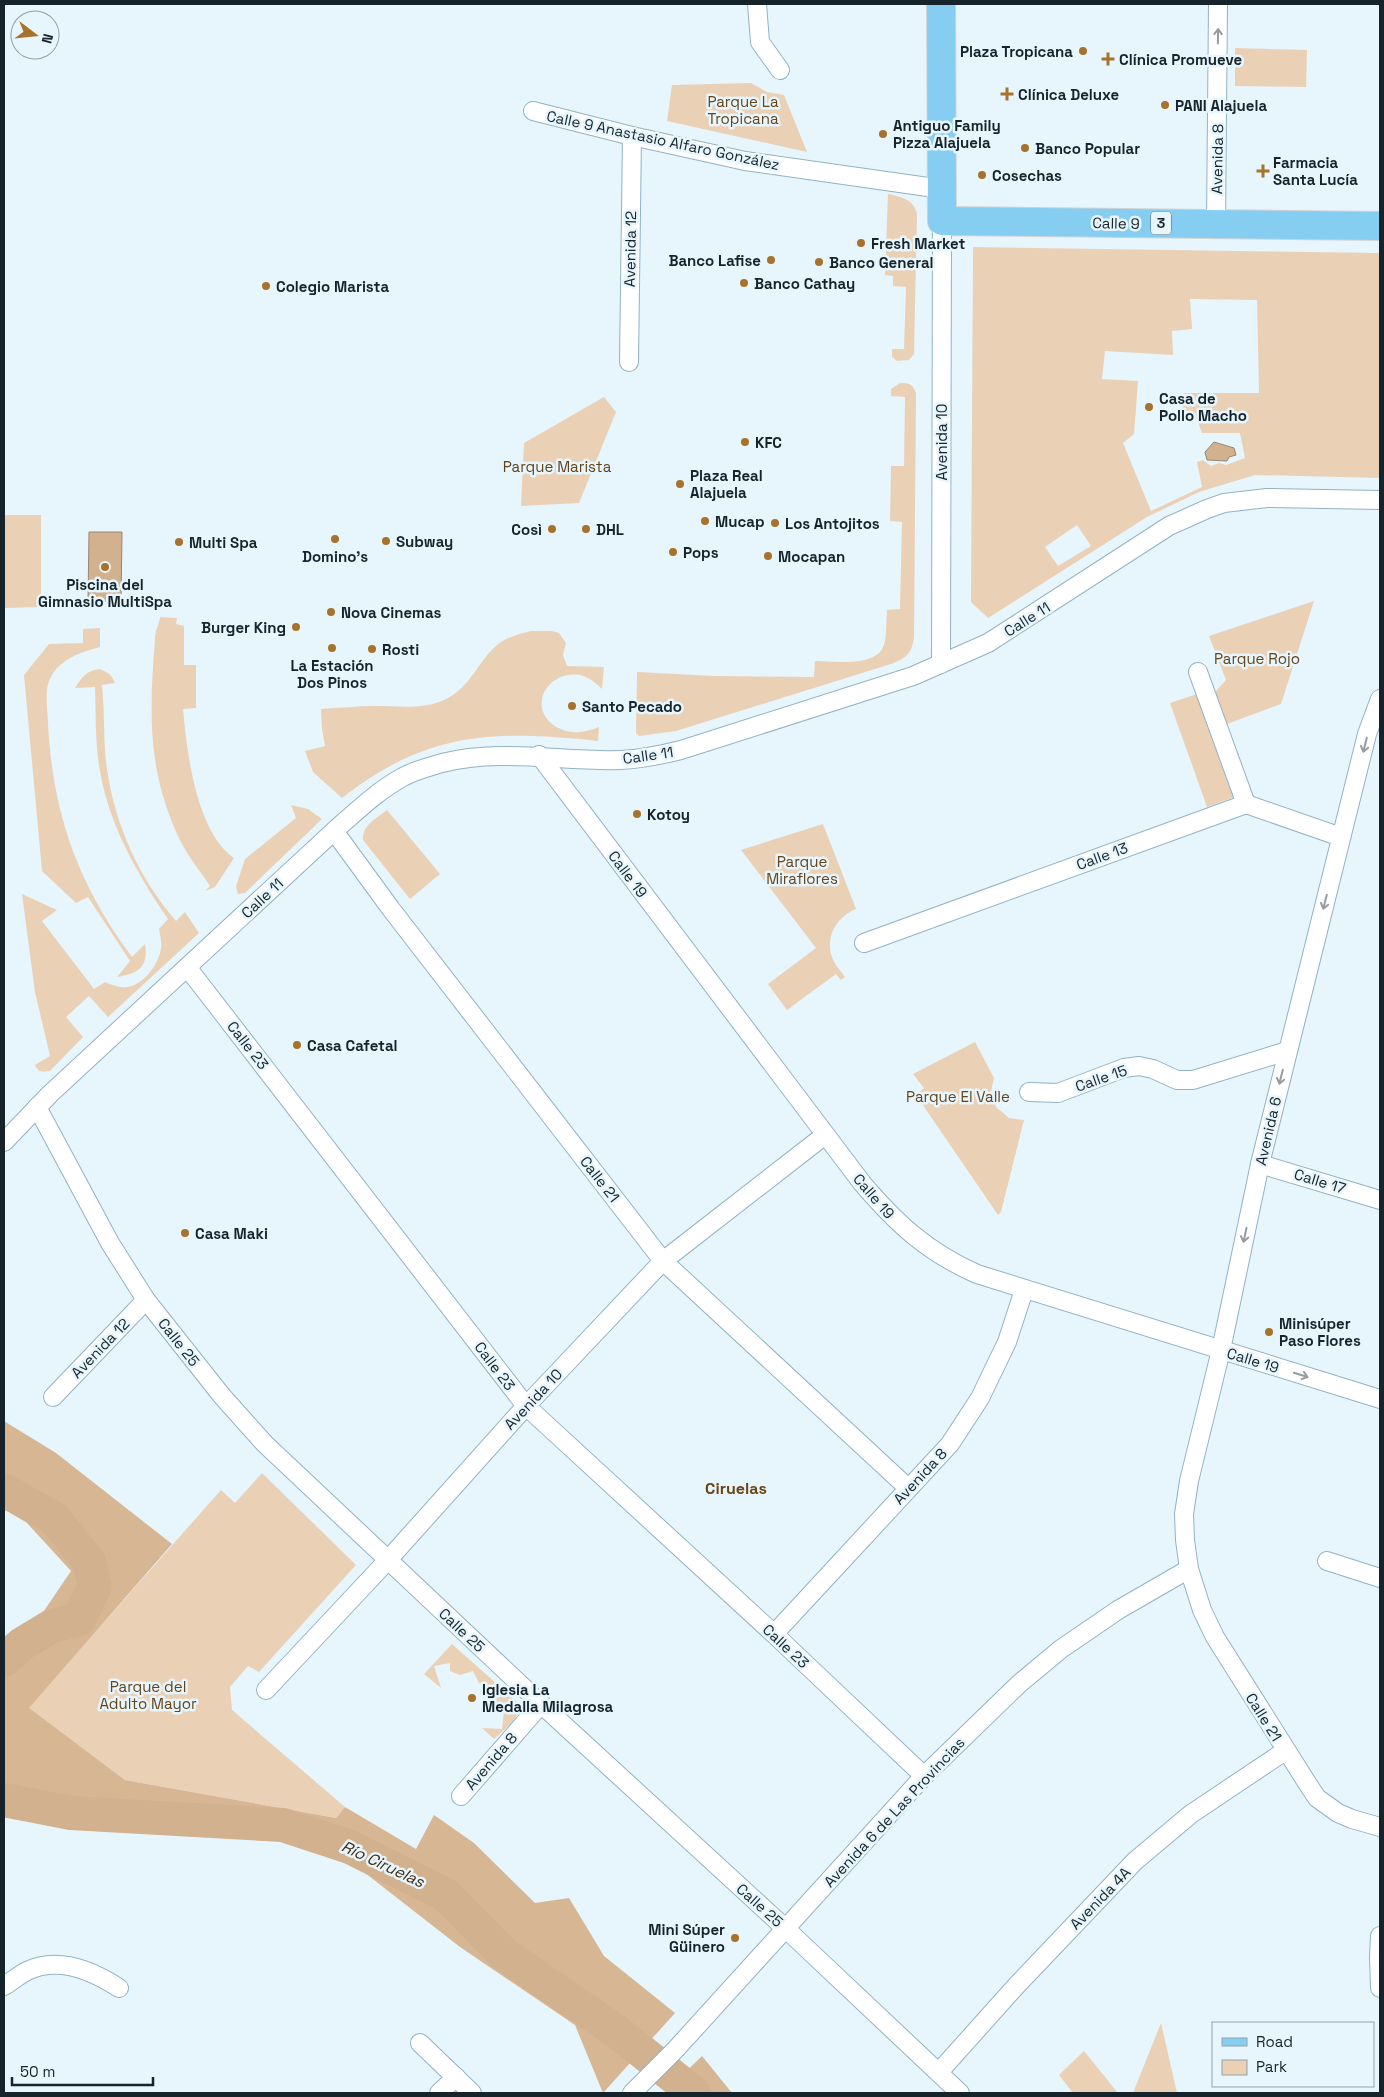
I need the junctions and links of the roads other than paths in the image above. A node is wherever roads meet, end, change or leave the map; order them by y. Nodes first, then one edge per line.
1 (757, 4) edge
2 (941, 4) edge
3 (1218, 4) edge
4 (780, 70) dead end
5 (533, 111) dead end
6 (632, 136) junction
7 (942, 189) junction
8 (942, 220) junction
9 (1216, 224) junction
10 (1380, 226) edge
11 (629, 362) dead end
12 (1380, 500) edge
13 (941, 664) junction
14 (1198, 672) dead end
15 (1380, 699) edge
16 (539, 756) junction
17 (1246, 804) junction
18 (334, 831) junction
19 (1341, 837) junction
20 (864, 943) dead end
21 (187, 967) junction
22 (1287, 1051) junction
23 (1029, 1092) dead end
24 (37, 1107) junction
25 (825, 1135) junction
26 (4, 1142) edge
27 (1260, 1164) junction
28 (1380, 1200) edge
29 (663, 1261) junction
30 (1024, 1290) junction
31 (146, 1300) junction
32 (1222, 1350) junction
33 (53, 1397) dead end
34 (1380, 1399) edge
35 (526, 1406) junction
36 (908, 1488) junction
37 (387, 1561) junction
38 (1327, 1561) dead end
39 (1189, 1568) junction
40 (1380, 1578) edge
41 (774, 1634) junction
42 (266, 1690) dead end
43 (541, 1704) junction
44 (1285, 1751) junction
45 (924, 1776) junction
46 (461, 1796) dead end
47 (1380, 1827) edge
48 (786, 1928) junction
49 (1380, 1936) edge
50 (4, 1986) edge
51 (119, 1988) dead end
52 (1380, 1988) edge
53 (420, 2044) dead end
54 (939, 2072) junction
55 (456, 2077) junction
56 (633, 2092) edge
57 (439, 2093) edge
58 (472, 2093) edge
59 (960, 2093) edge

1 - 4 street
2 - 7 main road
9 -> 3 street, Avenida 8
5 - 6 street, Calle 9 Anastasio Alfaro González
6 - 7 street, Calle 9 Anastasio Alfaro González
6 - 11 street, Avenida 12
7 - 8 main road
8 - 9 main road, Calle 9 / 3
8 - 13 street, Avenida 10
9 - 10 main road, Calle 9 / 3
12 - 13 street, Calle 11
13 - 16 street, Calle 11
14 - 17 street
15 -> 19 street, Avenida 6
16 - 18 street, Calle 11
16 - 25 street, Calle 19
17 - 19 street
17 - 20 street, Calle 13
18 - 21 street, Calle 11
18 - 29 street, Calle 21
19 -> 22 street, Avenida 6
21 - 24 street, Calle 11
21 - 35 street, Calle 23
22 - 23 street, Calle 15
22 -> 27 street, Avenida 6
24 - 26 street, Calle 11
24 - 31 street, Calle 25
25 - 29 street, Avenida 10
25 - 30 street, Calle 19
27 - 28 street, Calle 17
27 -> 32 street, Avenida 6
29 - 35 street, Avenida 10
29 - 36 street, Calle 21
30 - 32 street, Calle 19
30 - 36 street, Avenida 8
31 - 33 street, Avenida 12
31 - 37 street, Calle 25
32 -> 34 street, Calle 19
32 - 39 street, Avenida 6
35 - 37 street, Avenida 10
35 - 41 street, Calle 23
36 - 41 street, Avenida 8
37 - 42 street, Avenida 10
37 - 43 street, Calle 25
38 - 40 street
39 - 44 street, Calle 21
39 - 45 street, Avenida 6 de Las Provincias
41 - 45 street, Calle 23
43 - 46 street, Avenida 8
43 - 48 street, Calle 25
44 - 47 street, Calle 21
44 - 54 street, Avenida 4A
45 - 48 street, Avenida 6 de Las Provincias
48 - 54 street, Calle 25
48 - 56 street, Avenida 6 de Las Provincias
49 - 52 street
50 - 51 street
53 - 55 street
54 - 59 street, Calle 25
55 - 57 street
55 - 58 street

